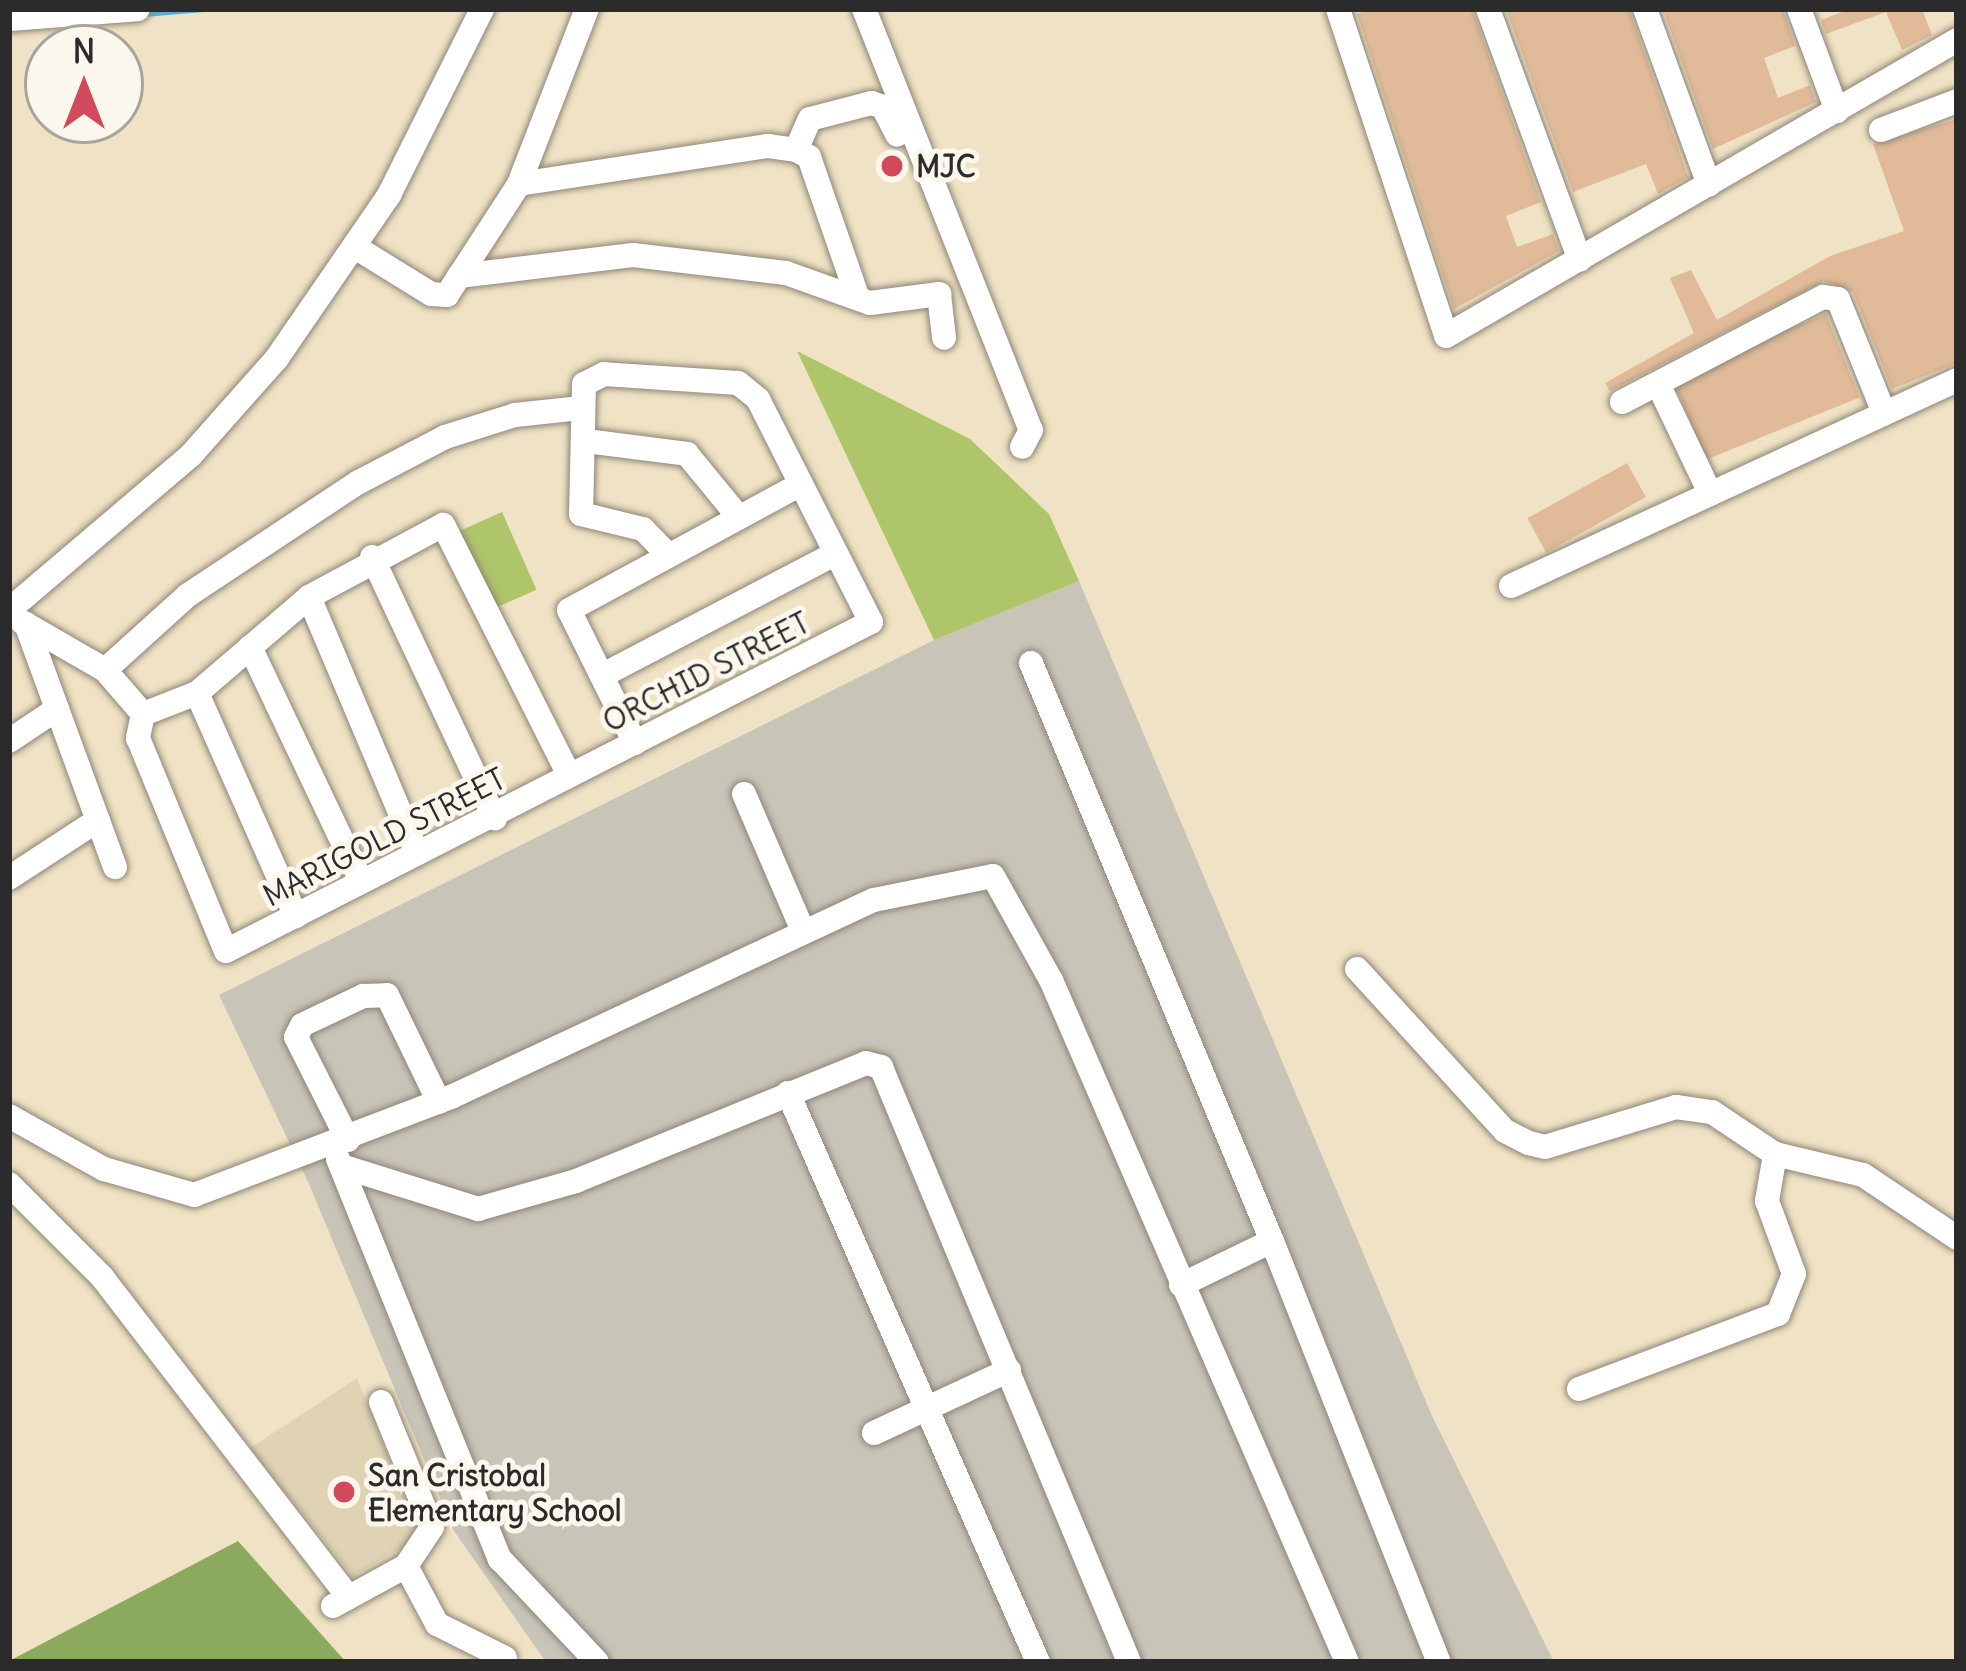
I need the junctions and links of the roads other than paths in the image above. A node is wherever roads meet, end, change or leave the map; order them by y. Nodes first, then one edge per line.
1 (138, 9) edge
2 (482, 9) edge
3 (587, 9) edge
4 (864, 9) edge
5 (1338, 9) edge
6 (1488, 9) edge
7 (1646, 9) edge
8 (1798, 9) edge
9 (9, 19) edge
10 (1957, 40) edge
11 (1957, 101) edge
12 (1837, 111) junction
13 (1881, 130) dead end
14 (897, 135) dead end
15 (796, 150) junction
16 (519, 184) junction
17 (1709, 185) junction
18 (355, 247) junction
19 (1580, 260) junction
20 (459, 276) junction
21 (856, 296) junction
22 (944, 338) dead end
23 (1957, 380) edge
24 (1658, 384) junction
25 (1622, 402) dead end
26 (581, 408) junction
27 (1882, 408) junction
28 (586, 441) junction
29 (1022, 446) dead end
30 (801, 484) junction
31 (1709, 491) junction
32 (738, 516) junction
33 (667, 554) junction
34 (835, 554) junction
35 (372, 557) junction
36 (1511, 586) dead end
37 (308, 597) junction
38 (15, 616) edge
39 (250, 647) junction
40 (1031, 663) dead end
41 (105, 670) junction
42 (605, 674) junction
43 (197, 693) junction
44 (57, 709) junction
45 (143, 714) junction
46 (9, 741) edge
47 (635, 743) junction
48 (569, 775) junction
49 (744, 794) dead end
50 (494, 818) junction
51 (98, 820) junction
52 (417, 853) junction
53 (115, 867) dead end
54 (9, 878) edge
55 (361, 881) junction
56 (296, 916) junction
57 (803, 932) junction
58 (1357, 969) dead end
59 (788, 1093) junction
60 (439, 1102) junction
61 (9, 1116) edge
62 (340, 1151) junction
63 (1775, 1154) junction
64 (9, 1184) edge
65 (1957, 1238) edge
66 (1272, 1241) junction
67 (1180, 1285) junction
68 (1009, 1370) junction
69 (1579, 1388) dead end
70 (381, 1402) dead end
71 (931, 1406) junction
72 (874, 1432) dead end
73 (406, 1566) junction
74 (506, 1658) dead end
75 (597, 1662) edge
76 (1038, 1662) edge
77 (1129, 1662) edge
78 (1347, 1662) edge
79 (1439, 1662) edge

1 - 9 street
2 - 18 street
3 - 16 street
4 - 29 street
5 - 19 street
6 - 19 street
7 - 17 street
8 - 12 street
10 - 12 street
11 - 13 street
12 - 17 street
14 - 15 street
15 - 16 street
15 - 21 street
16 - 20 street
17 - 19 street
18 - 20 street
18 - 38 street
20 - 21 street
21 - 22 street
23 - 27 street
24 - 25 street
24 - 27 street
24 - 31 street
26 - 28 street
26 - 30 street
26 - 41 street
27 - 31 street
28 - 32 street
28 - 33 street
30 - 32 street
30 - 34 street
31 - 36 street
32 - 33 street
33 - 42 street
34 - 42 street
34 - 47 street, ORCHID STREET
35 - 37 street
35 - 48 street
35 - 50 street
37 - 39 street
37 - 52 street
38 - 41 street
38 - 44 street
39 - 43 street
39 - 55 street
40 - 66 street
41 - 45 street
42 - 47 street
43 - 45 street
43 - 56 street
44 - 46 street
44 - 51 street
45 - 56 street, MARIGOLD STREET
47 - 48 street, ORCHID STREET
48 - 50 street, MARIGOLD STREET
49 - 57 street
50 - 52 street, MARIGOLD STREET
51 - 53 street
51 - 54 street
52 - 55 street, MARIGOLD STREET
55 - 56 street, MARIGOLD STREET
57 - 60 street
57 - 67 street
58 - 63 street
59 - 62 street
59 - 68 street
59 - 71 street
60 - 62 street
60 - 62 street
61 - 62 street
62 - 75 street
63 - 65 street
63 - 69 street
64 - 73 street
66 - 67 street
66 - 79 street
67 - 78 street
68 - 71 street
68 - 77 street
70 - 73 street
71 - 72 street
71 - 76 street
73 - 74 street

